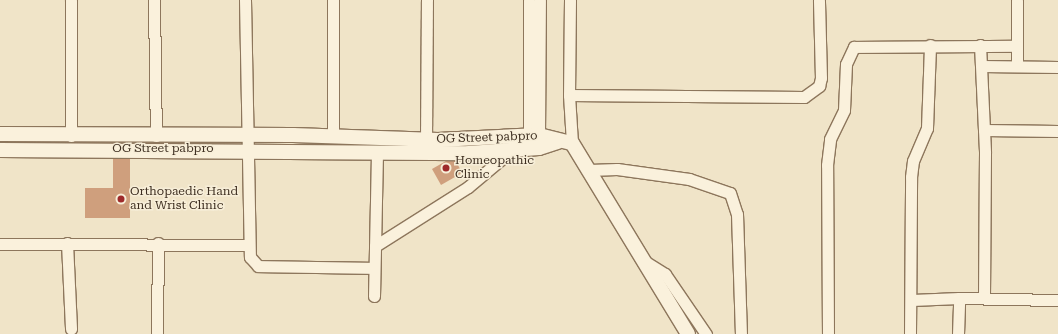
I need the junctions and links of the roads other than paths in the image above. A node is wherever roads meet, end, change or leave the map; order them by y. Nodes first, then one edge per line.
1 (71, 0) edge
2 (154, 0) edge
3 (245, 0) edge
4 (333, 0) edge
5 (427, 0) edge
6 (529, 0) edge
7 (540, 0) edge
8 (570, 0) edge
9 (819, 0) edge
10 (1016, 0) edge
11 (930, 45) junction
12 (980, 45) junction
13 (1016, 46) junction
14 (982, 66) junction
15 (1016, 66) junction
16 (1058, 67) edge
17 (569, 95) junction
18 (984, 130) junction
19 (1058, 131) edge
20 (0, 134) edge
21 (248, 135) junction
22 (71, 136) junction
23 (156, 136) junction
24 (333, 136) junction
25 (426, 140) junction
26 (534, 142) junction
27 (572, 143) junction
28 (0, 150) edge
29 (249, 150) junction
30 (511, 151) junction
31 (377, 152) junction
32 (589, 170) junction
33 (67, 243) junction
34 (158, 243) junction
35 (0, 244) edge
36 (249, 245) junction
37 (375, 246) junction
38 (644, 261) junction
39 (374, 268) junction
40 (374, 296) dead end
41 (959, 298) junction
42 (984, 298) junction
43 (912, 300) junction
44 (1058, 300) edge
45 (71, 329) dead end
46 (157, 334) edge
47 (688, 334) edge
48 (706, 334) edge
49 (741, 334) edge
50 (828, 334) edge
51 (910, 334) edge
52 (958, 334) edge

1 - 22 street
2 - 23 street
3 - 21 street
4 - 24 street
5 - 25 street
6 - 26 street
7 - 26 street
8 - 17 street
9 - 17 street
10 - 13 street
11 - 12 street
11 - 43 street
11 - 50 street
12 - 13 street
12 - 14 street
13 - 15 street
14 - 15 street
14 - 18 street
15 - 16 street
17 - 27 street
18 - 19 street
18 - 42 street
20 - 22 street, OG Street pabpro
21 - 23 street, OG Street pabpro
21 - 24 street, OG Street pabpro
21 - 29 street
22 - 23 street, OG Street pabpro
24 - 25 street, OG Street pabpro
25 - 26 street, OG Street pabpro
26 - 27 street, OG Street pabpro
26 - 30 street, OG Street pabpro
27 - 32 street
28 - 29 street, OG Street pabpro
29 - 31 street, OG Street pabpro
29 - 36 street
30 - 31 street, OG Street pabpro
30 - 37 street
31 - 37 street
32 - 38 street
32 - 49 street
33 - 34 street
33 - 35 street
33 - 45 street
34 - 36 street
34 - 46 street
36 - 39 street
37 - 39 street
38 - 47 street
38 - 48 street
39 - 40 street
41 - 42 street
41 - 43 street
41 - 52 street
42 - 44 street
43 - 51 street

